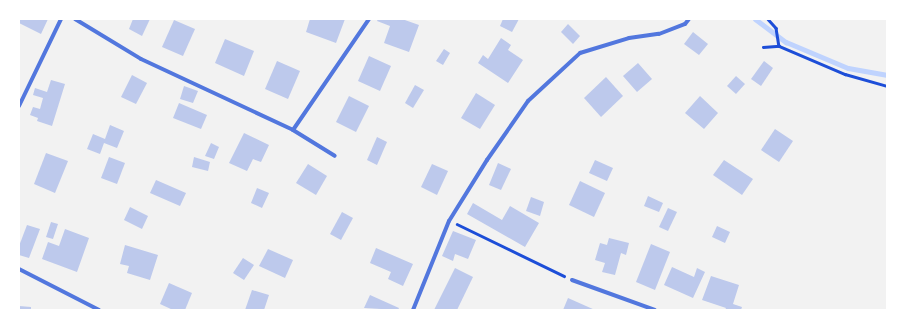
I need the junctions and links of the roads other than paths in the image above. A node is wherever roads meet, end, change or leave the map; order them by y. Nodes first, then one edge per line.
1 (61, 19) edge
2 (75, 19) edge
3 (369, 19) edge
4 (690, 19) edge
5 (19, 106) edge
6 (294, 130) junction
7 (335, 156) dead end
8 (19, 269) edge
9 (572, 280) road end
10 (99, 310) edge
11 (413, 310) edge
12 (656, 310) edge

1 - 5 street
2 - 6 street
3 - 6 street
4 - 11 street
6 - 7 street
8 - 10 street
9 - 12 street

